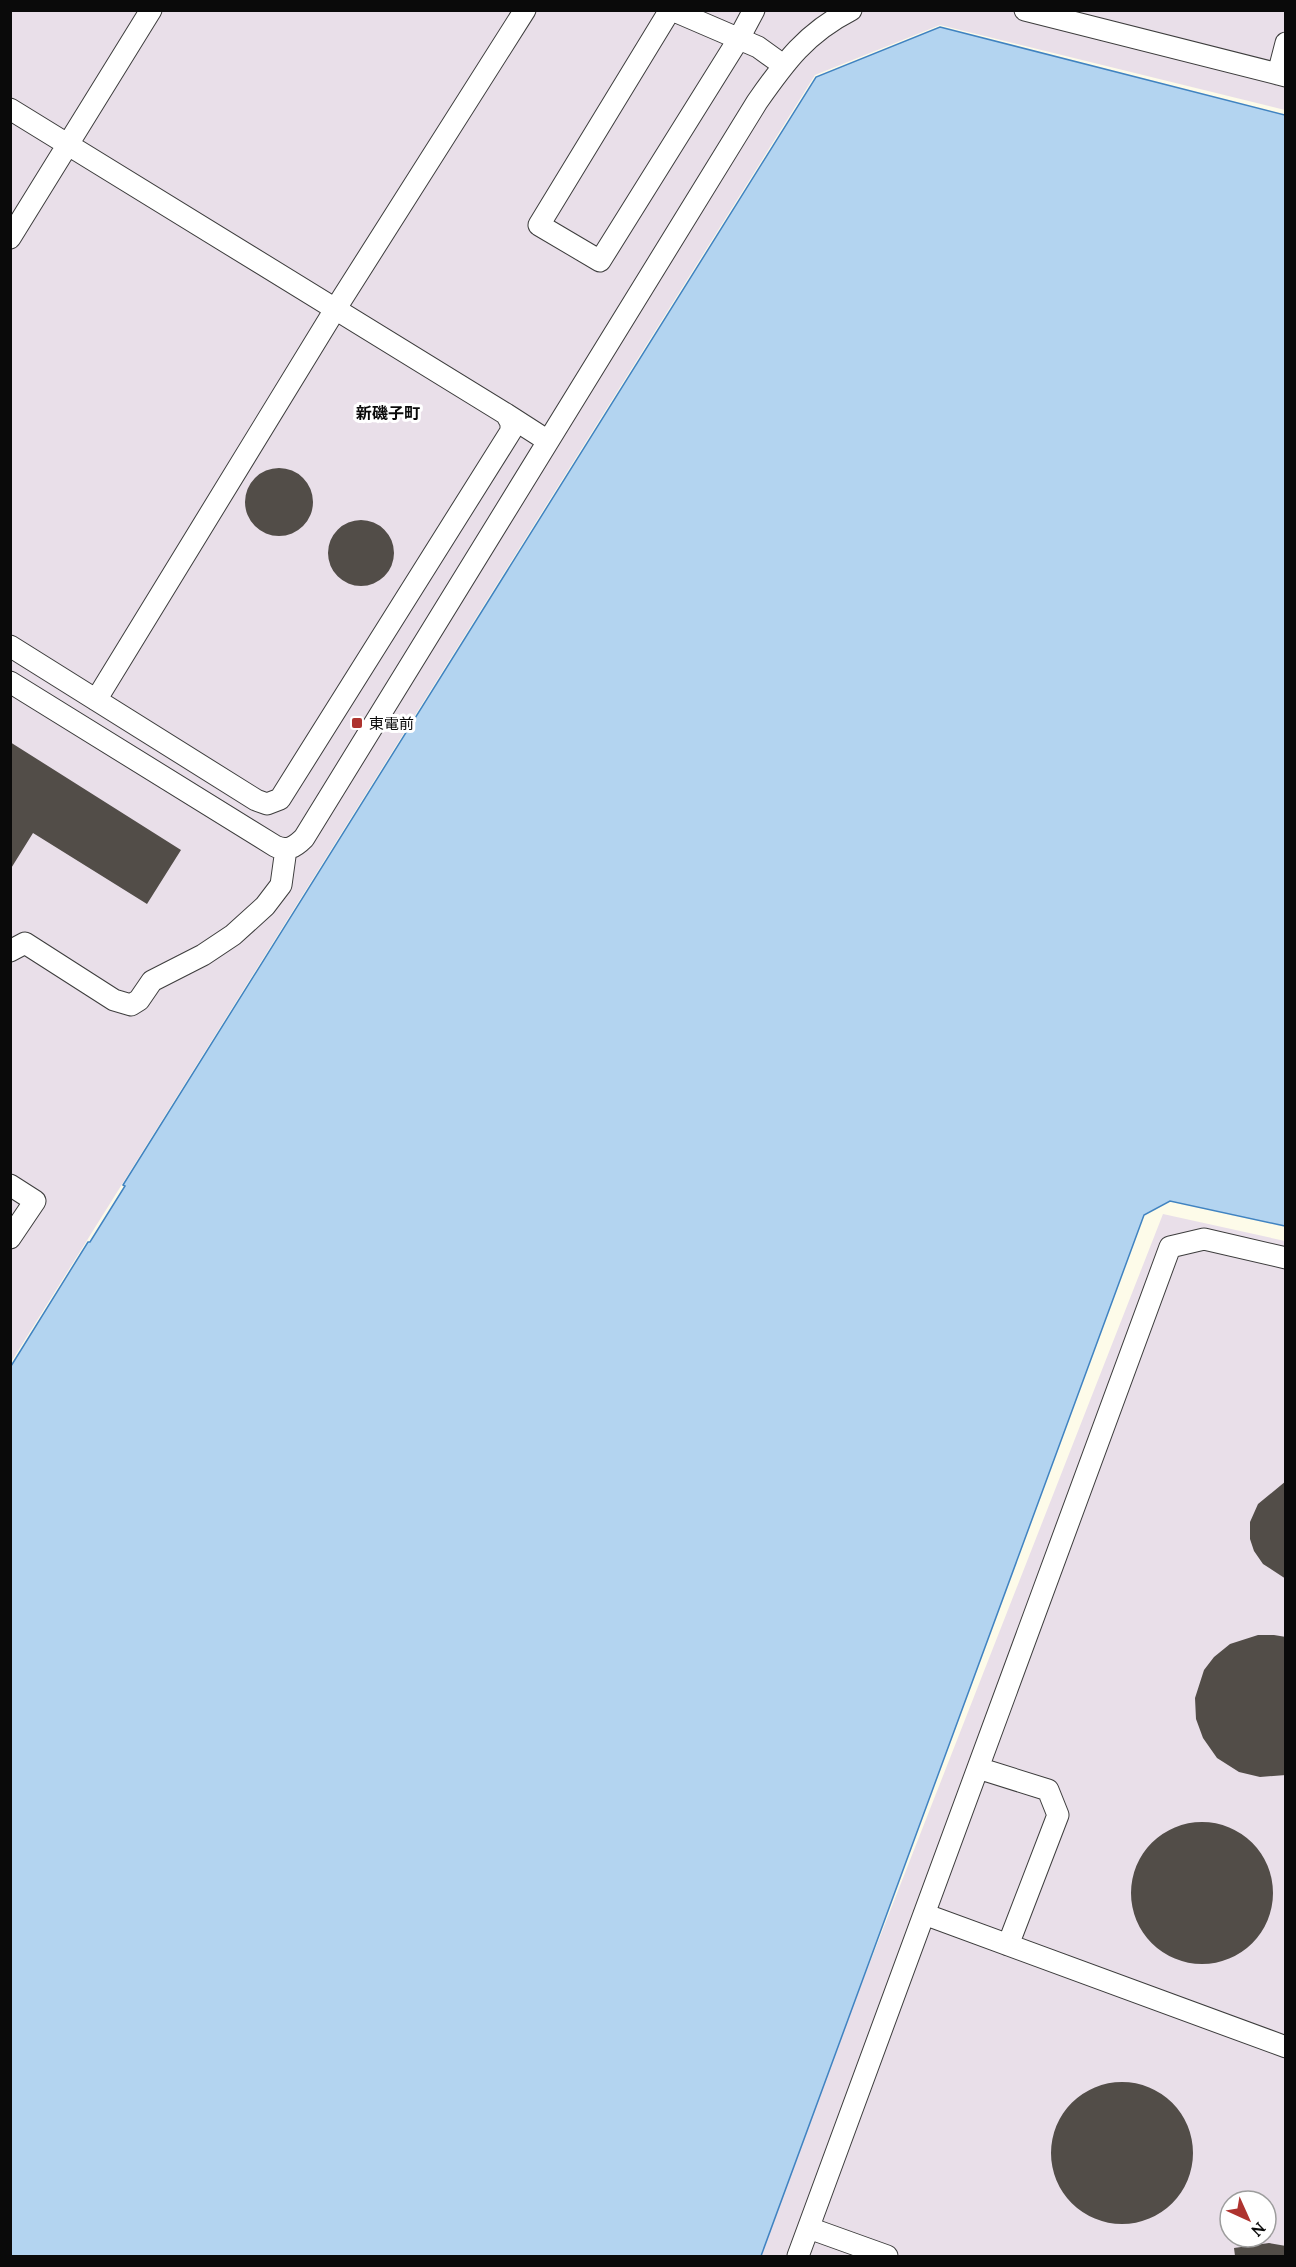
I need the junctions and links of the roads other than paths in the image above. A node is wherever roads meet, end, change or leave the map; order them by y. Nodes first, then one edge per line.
1 (152, 10) edge
2 (525, 10) edge
3 (671, 10) edge
4 (754, 10) edge
5 (851, 10) edge
6 (1025, 10) edge
7 (738, 40) junction
8 (1286, 43) edge
9 (783, 65) junction
10 (1282, 75) edge
11 (10, 109) edge
12 (68, 145) junction
13 (10, 238) edge
14 (336, 308) junction
15 (506, 414) junction
16 (548, 441) junction
17 (10, 646) edge
18 (10, 682) edge
19 (96, 700) junction
20 (286, 849) junction
21 (10, 951) edge
22 (10, 1185) edge
23 (10, 1238) edge
24 (1286, 1258) edge
25 (978, 1768) junction
26 (924, 1914) junction
27 (1008, 1945) junction
28 (1286, 2047) edge
29 (808, 2228) junction
30 (798, 2256) edge
31 (887, 2256) edge

1 - 12 street
2 - 14 street
3 - 7 street
3 - 7 street
4 - 7 street
5 - 9 street
6 - 10 street
7 - 9 street
8 - 10 street
9 - 16 street
11 - 12 street
12 - 13 street
12 - 14 street
14 - 15 street
14 - 19 street
15 - 16 street
15 - 19 street
16 - 20 street
17 - 19 street
18 - 20 street
20 - 21 street
22 - 23 street
24 - 25 street
25 - 26 street
25 - 27 street
26 - 27 street
26 - 29 street
27 - 28 street
29 - 30 street
29 - 31 street

